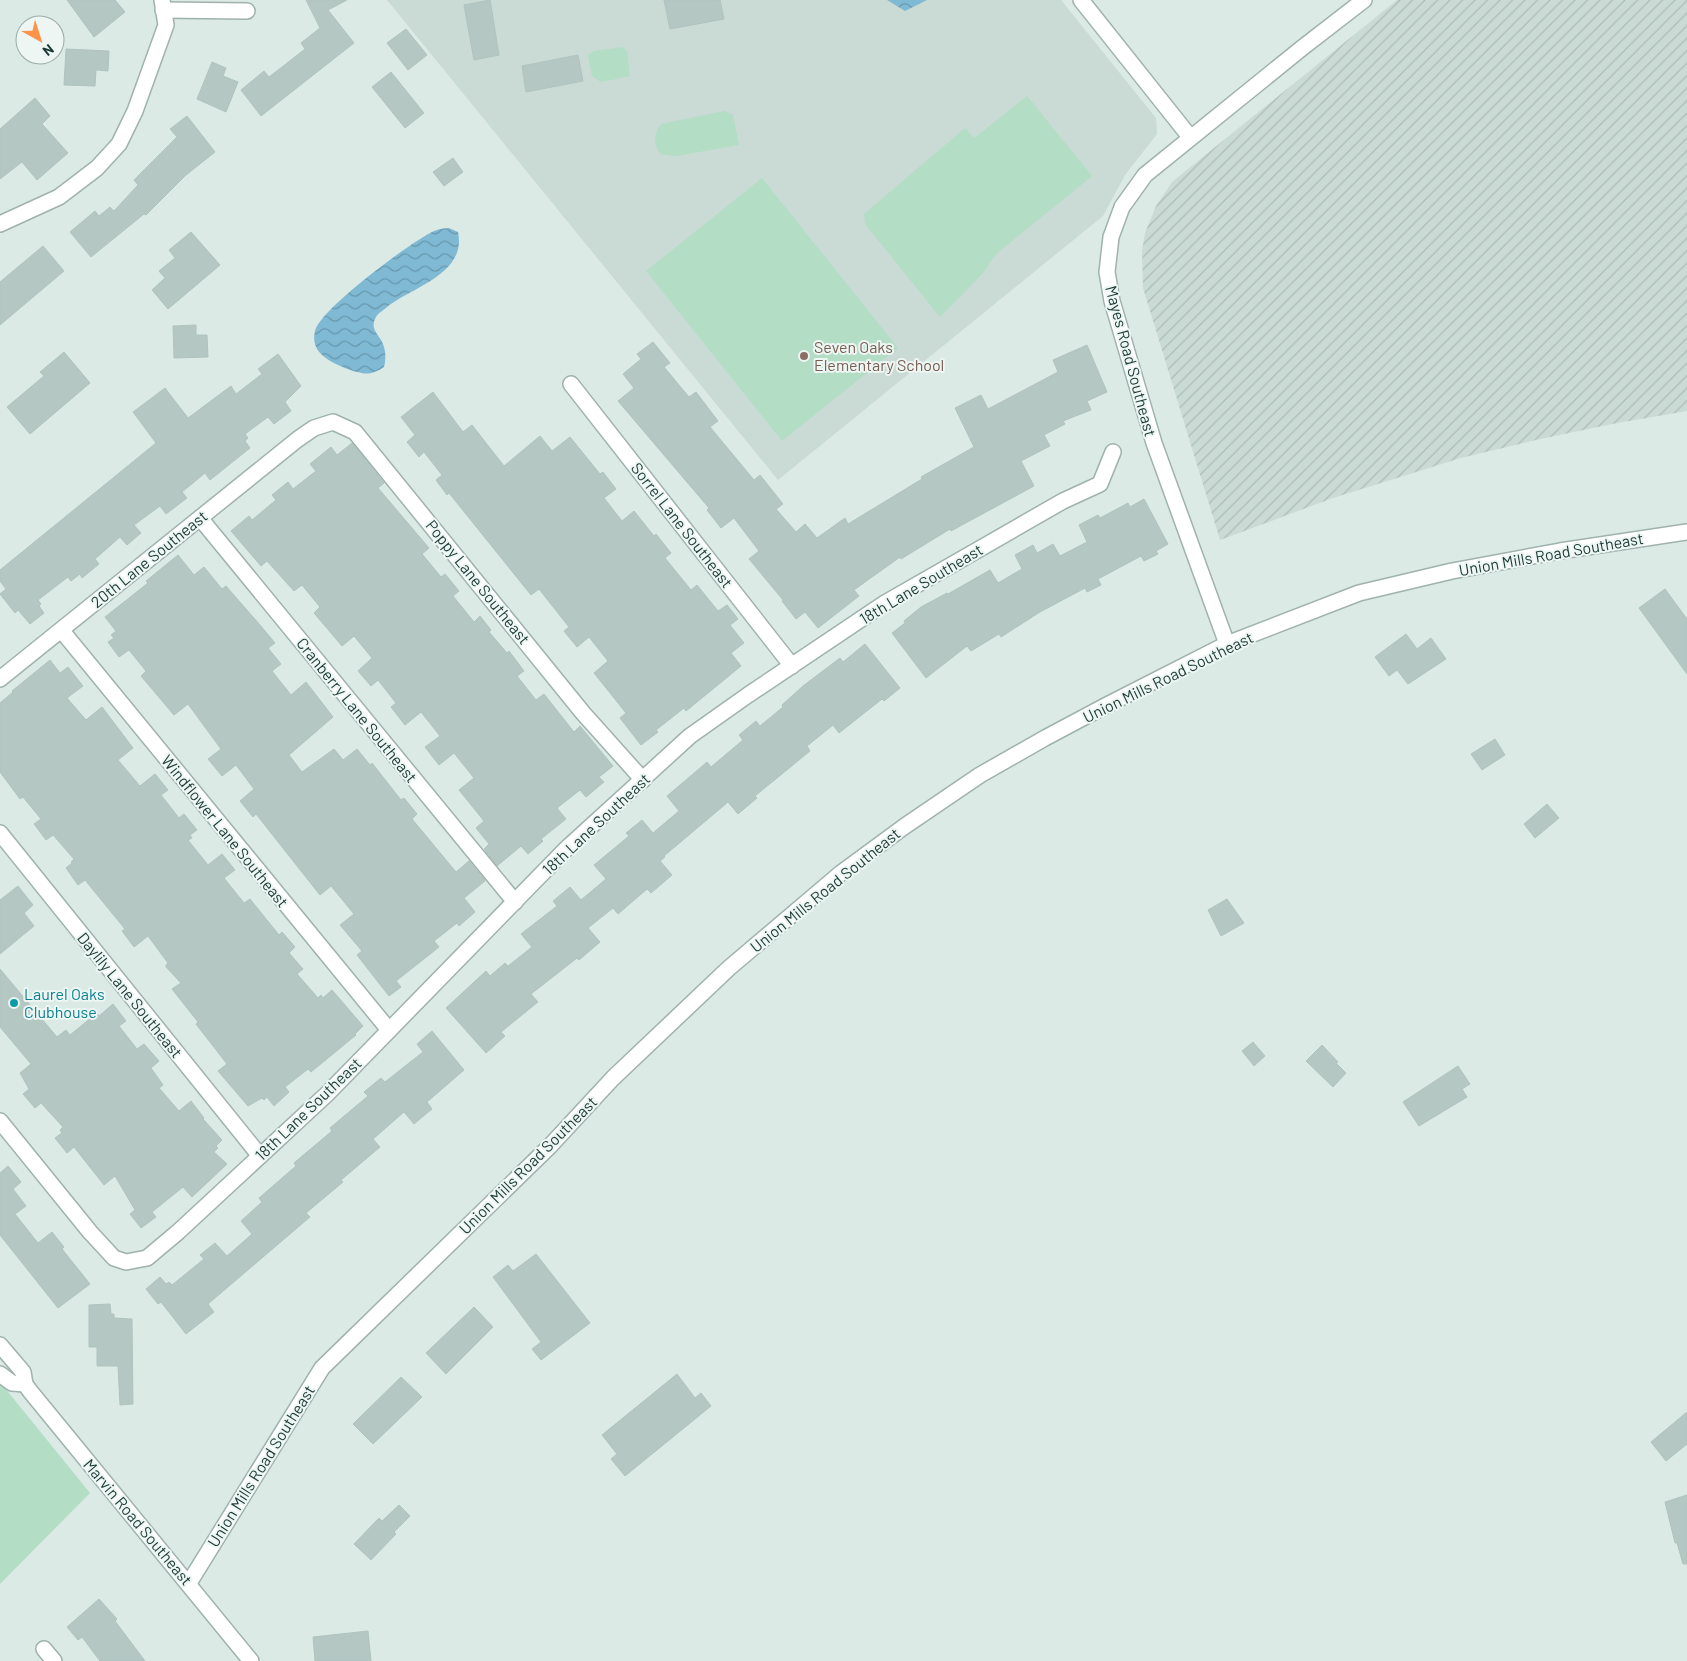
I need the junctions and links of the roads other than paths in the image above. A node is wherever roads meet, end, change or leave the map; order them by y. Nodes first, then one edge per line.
1 (1081, 0) edge
2 (1356, 2) edge
3 (163, 5) edge
4 (247, 11) dead end
5 (1190, 137) junction
6 (0, 224) edge
7 (571, 384) dead end
8 (298, 439) joint
9 (1113, 452) dead end
10 (200, 518) junction
11 (1687, 532) edge
12 (62, 631) junction
13 (1227, 644) junction
14 (792, 666) junction
15 (0, 679) edge
16 (643, 780) junction
17 (0, 833) edge
18 (515, 902) junction
19 (389, 1030) junction
20 (0, 1121) edge
21 (260, 1156) junction
22 (0, 1345) edge
23 (0, 1374) edge
24 (25, 1384) junction
25 (189, 1584) junction
26 (251, 1661) edge

1 - 5 street
2 - 5 street, Mayes Road Southeast
3 - 4 street
3 - 6 street
5 - 13 street, Mayes Road Southeast
7 - 14 street, Sorrel Lane Southeast
8 - 10 street, 20th Lane Southeast
8 - 16 street, Poppy Lane Southeast
9 - 14 street, 18th Lane Southeast
10 - 12 street, 20th Lane Southeast
10 - 18 street, Cranberry Lane Southeast
11 - 13 street, Union Mills Road Southeast
12 - 15 street, 20th Lane Southeast
12 - 19 street, Windflower Lane Southeast
13 - 25 street, Union Mills Road Southeast
14 - 16 street, 18th Lane Southeast
16 - 18 street, 18th Lane Southeast
17 - 21 street, Daylily Lane Southeast
18 - 19 street, 18th Lane Southeast
19 - 21 street, 18th Lane Southeast
20 - 21 street, 18th Lane Southeast
22 - 24 street, Marvin Road Southeast
23 - 24 street
24 - 25 street, Marvin Road Southeast
25 - 26 street, Marvin Road Southeast

